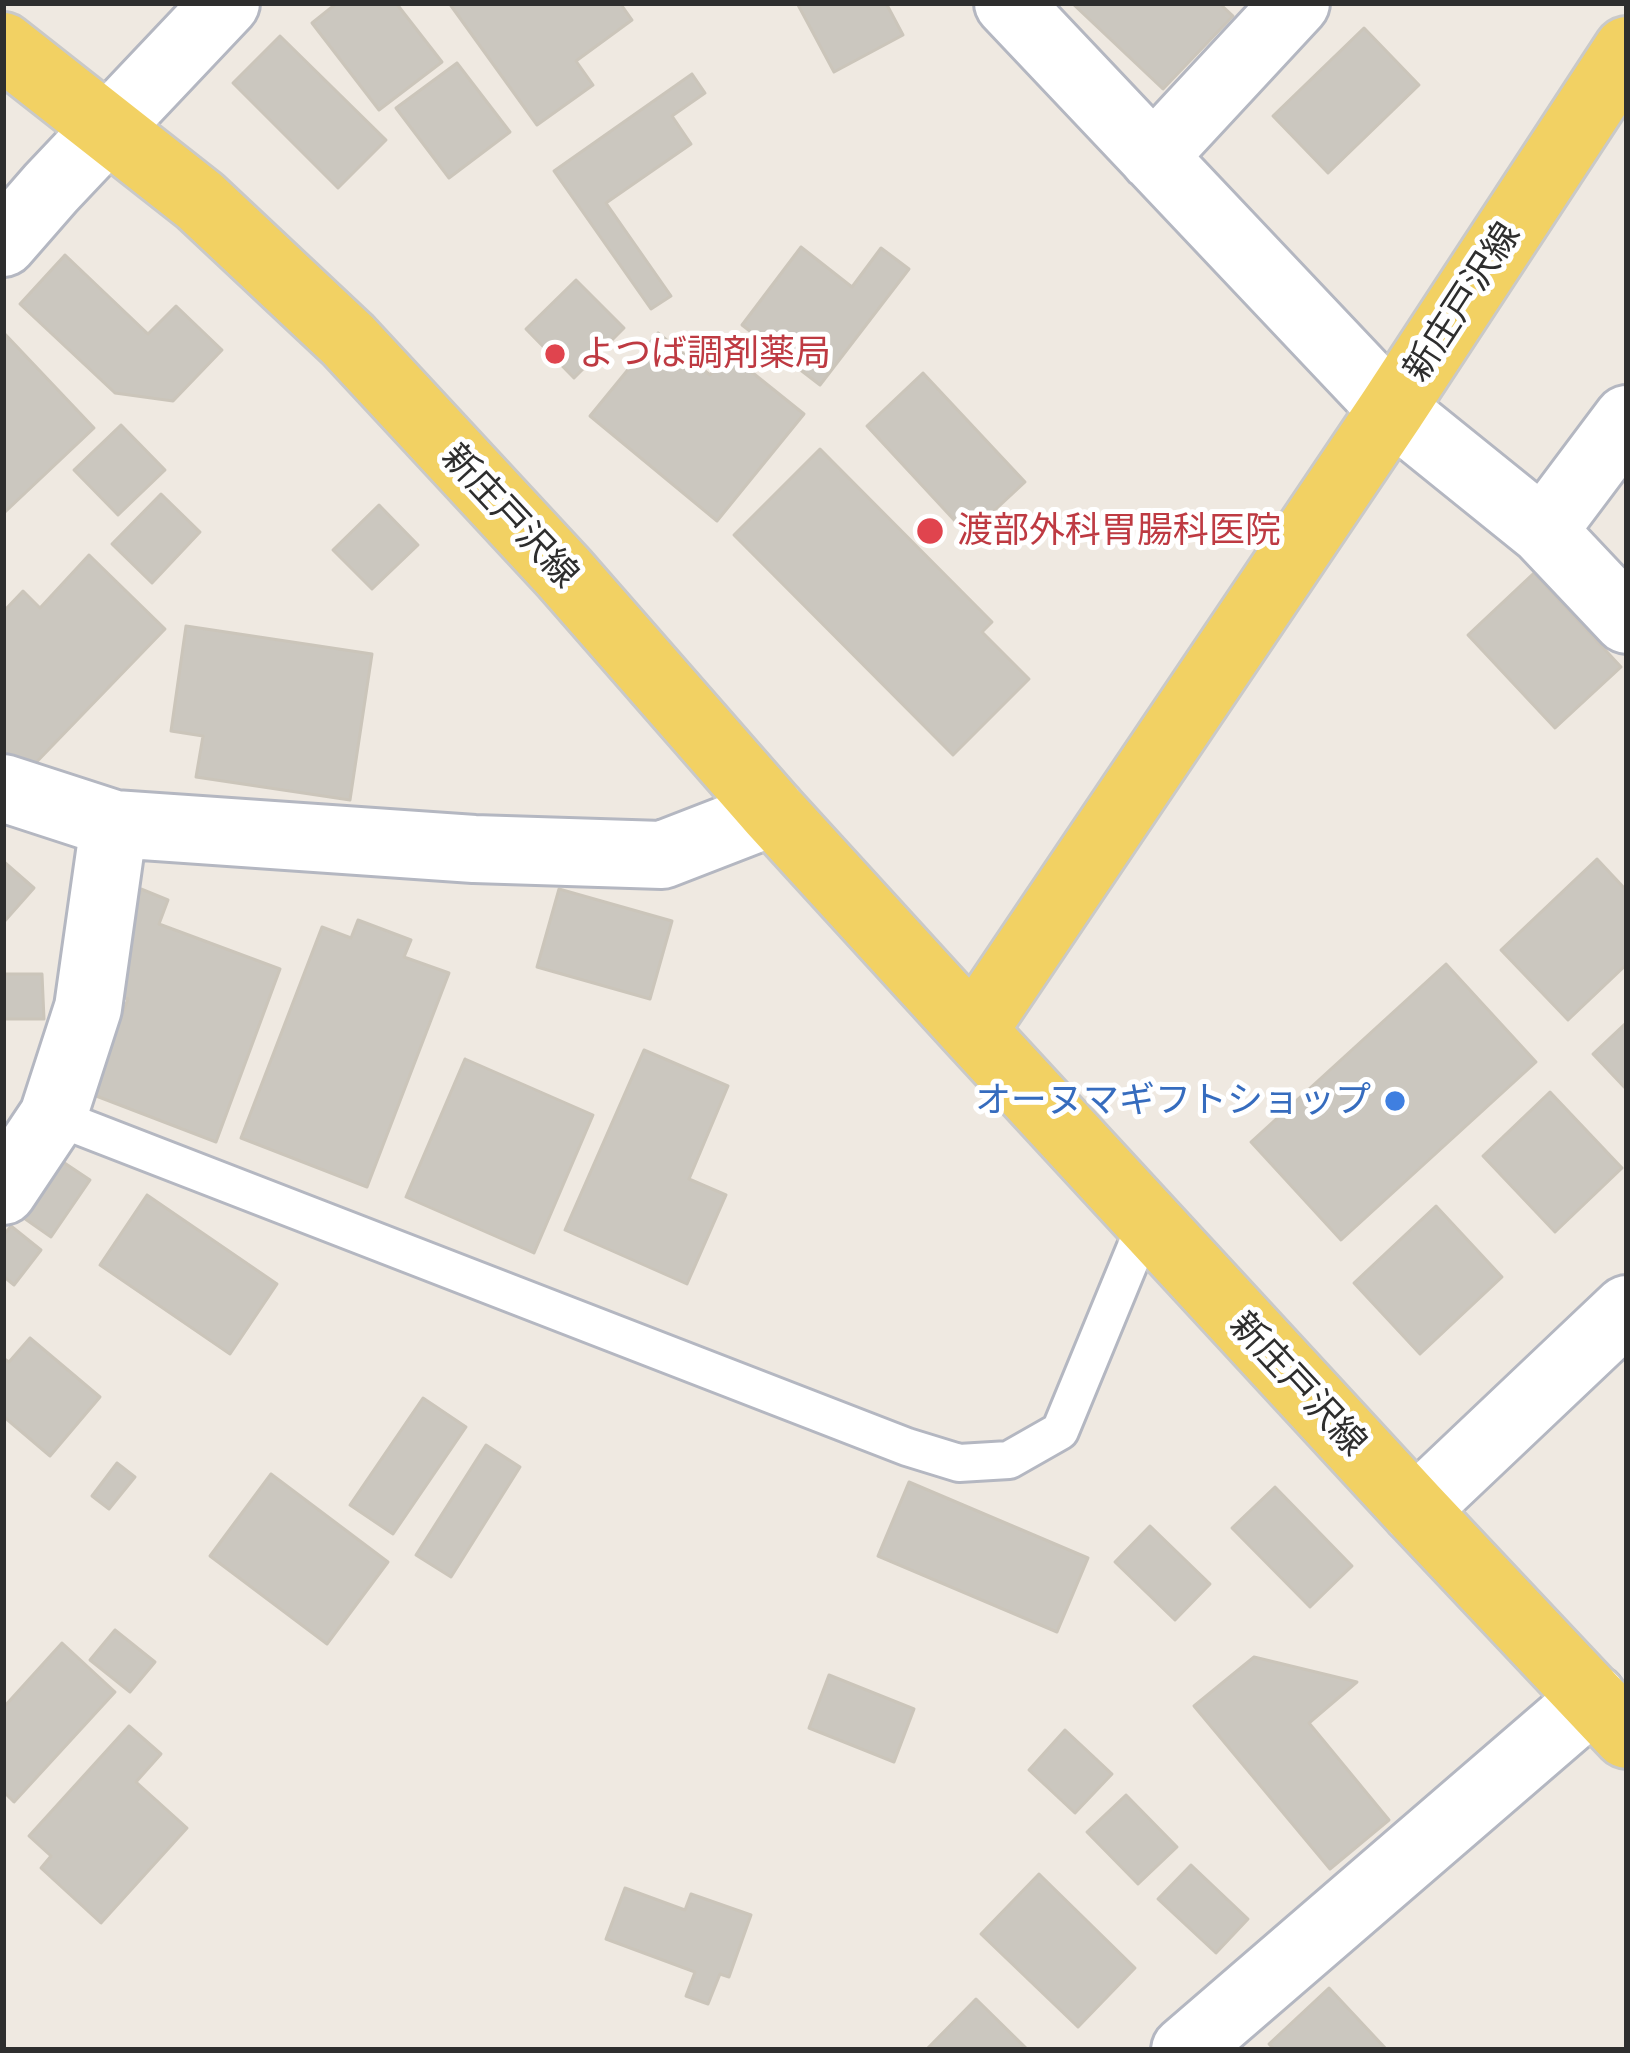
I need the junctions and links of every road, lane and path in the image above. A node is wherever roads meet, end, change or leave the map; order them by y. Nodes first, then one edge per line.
1 (226, 3) edge
2 (1008, 3) edge
3 (1297, 3) edge
4 (3, 46) edge
5 (1627, 50) edge
6 (109, 127) junction
7 (1153, 158) junction
8 (3, 243) edge
9 (1392, 410) junction
10 (1627, 419) edge
11 (1543, 531) junction
12 (1627, 620) edge
13 (3, 788) edge
14 (773, 812) junction
15 (114, 824) junction
16 (973, 1031) junction
17 (53, 1116) junction
18 (3, 1191) edge
19 (1148, 1220) junction
20 (1627, 1309) edge
21 (1414, 1510) junction
22 (1610, 1716) edge
23 (1198, 2046) edge

1 - 6 street
2 - 7 street
3 - 7 street
4 - 6 main road, 新庄戸沢線
5 - 9 main road, 新庄戸沢線
6 - 8 street
6 - 14 main road, 新庄戸沢線
7 - 9 street
9 - 11 street
9 - 16 main road, 新庄戸沢線
10 - 11 street
11 - 12 street
13 - 15 street
14 - 15 street
14 - 16 main road, 新庄戸沢線
15 - 17 street
16 - 19 main road, 新庄戸沢線
17 - 18 street
17 - 19 lane
19 - 21 main road, 新庄戸沢線
20 - 21 street
21 - 22 main road, 新庄戸沢線
22 - 23 street

